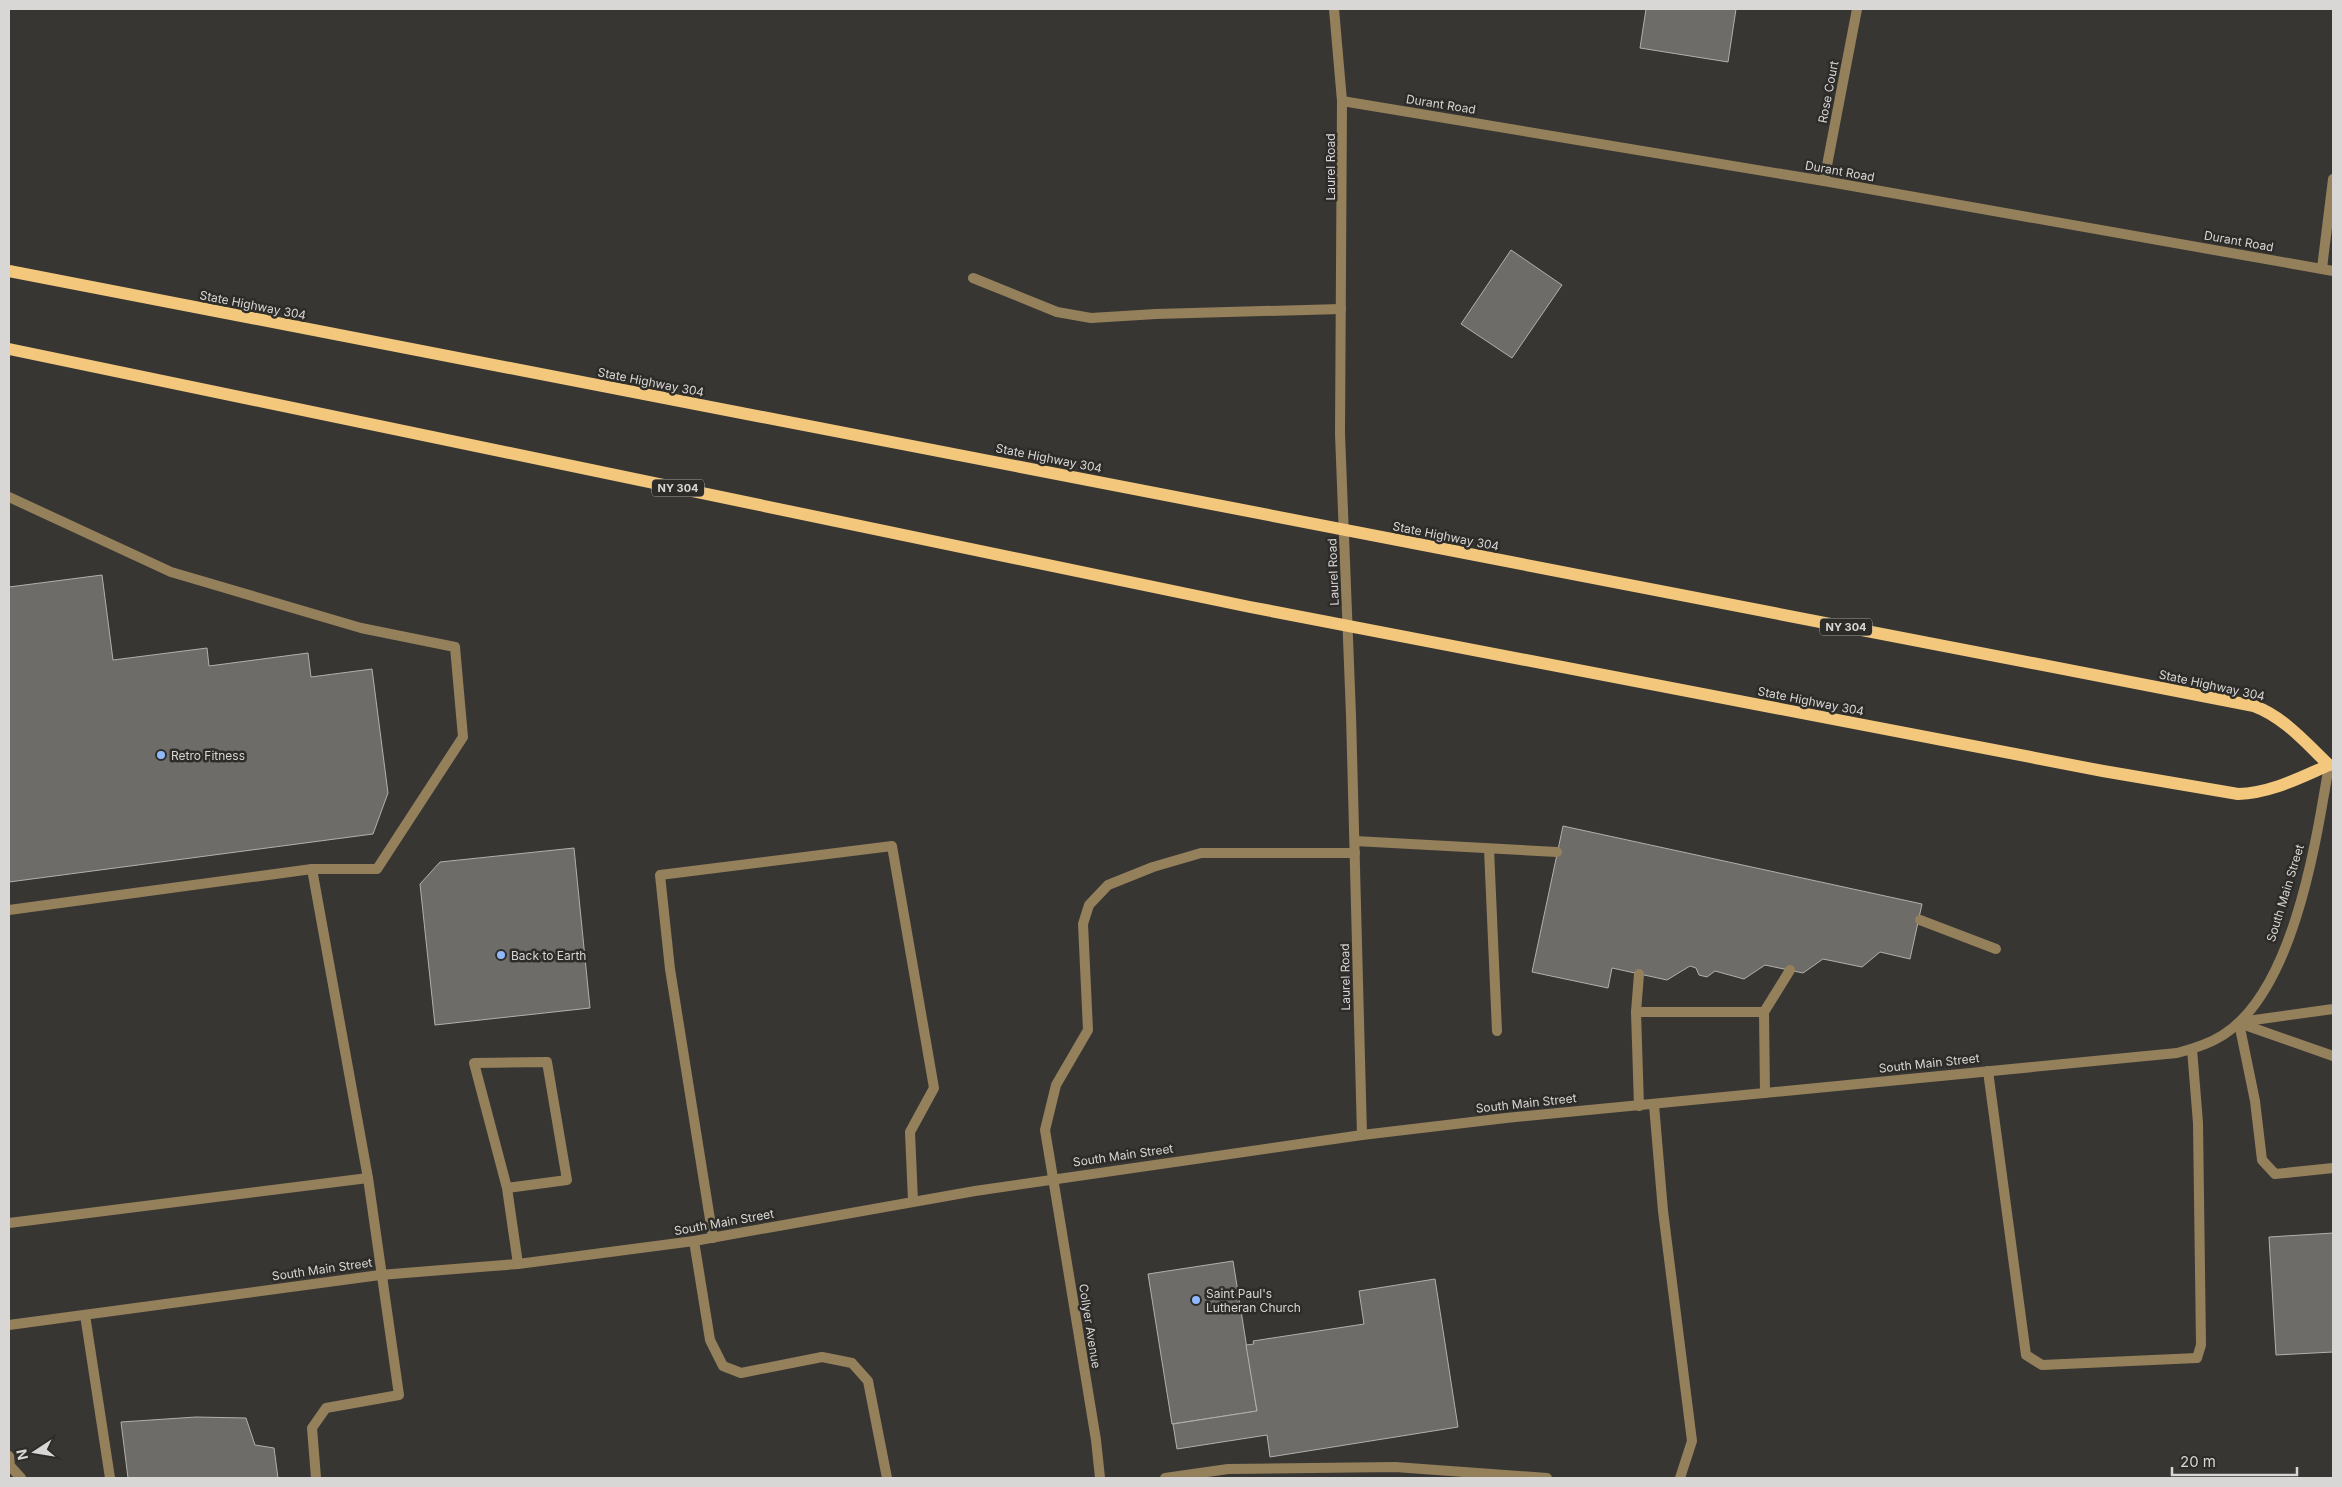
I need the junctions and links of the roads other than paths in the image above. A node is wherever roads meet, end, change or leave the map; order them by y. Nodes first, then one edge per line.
1 (1334, 9) edge
2 (1857, 9) edge
3 (1342, 101) junction
4 (2333, 179) edge
5 (1824, 181) junction
6 (2322, 268) junction
7 (9, 271) edge
8 (2333, 271) edge
9 (973, 278) dead end
10 (1341, 308) junction
11 (9, 349) edge
12 (9, 497) edge
13 (1344, 530) junction
14 (1347, 626) junction
15 (2331, 765) edge
16 (1355, 841) junction
17 (1489, 848) junction
18 (1557, 852) dead end
19 (1355, 854) junction
20 (312, 869) junction
21 (9, 910) edge
22 (1920, 920) dead end
23 (1996, 949) dead end
24 (1790, 970) dead end
25 (1639, 974) dead end
26 (2333, 1009) edge
27 (1636, 1012) junction
28 (1764, 1012) junction
29 (2239, 1022) junction
30 (1497, 1031) dead end
31 (2192, 1049) junction
32 (2333, 1056) edge
33 (1988, 1071) junction
34 (1766, 1093) junction
35 (1654, 1105) junction
36 (1639, 1106) junction
37 (1362, 1135) junction
38 (2333, 1168) edge
39 (368, 1178) junction
40 (1053, 1178) junction
41 (507, 1188) junction
42 (913, 1201) junction
43 (9, 1223) edge
44 (713, 1238) junction
45 (694, 1242) junction
46 (518, 1264) junction
47 (380, 1275) junction
48 (85, 1315) junction
49 (9, 1325) edge
50 (9, 1462) edge
51 (21, 1478) edge
52 (110, 1478) edge
53 (316, 1478) edge
54 (887, 1478) edge
55 (1100, 1478) edge
56 (1165, 1478) edge
57 (1548, 1478) edge
58 (1680, 1478) edge

1 - 3 street, Laurel Road
2 - 5 street, Rose Court
3 - 5 street, Durant Road
3 - 10 street, Laurel Road
4 - 6 street
5 - 6 street, Durant Road
6 - 8 street, Durant Road
7 - 13 main road, State Highway 304 / NY 304
9 - 10 street
10 - 13 street, Laurel Road
11 - 14 main road, State Highway 304 / NY 304
12 - 20 street
13 - 14 street, Laurel Road
13 - 15 main road, State Highway 304 / NY 304
14 - 15 main road, State Highway 304 / NY 304
14 - 16 street, Laurel Road
15 - 29 street, South Main Street
16 - 17 street
16 - 19 street, Laurel Road
17 - 18 street
17 - 30 street
19 - 37 street, Laurel Road
19 - 40 street, Collyer Avenue
20 - 21 street
20 - 39 street
22 - 23 street
24 - 28 street
25 - 27 street
26 - 29 street, South Main Street
27 - 28 street
27 - 36 street
28 - 34 street
29 - 31 street, South Main Street
29 - 32 street
29 - 38 street
31 - 33 street, South Main Street
31 - 33 street
33 - 34 street, South Main Street
34 - 35 street, South Main Street
35 - 36 street, South Main Street
35 - 58 street
36 - 37 street, South Main Street
37 - 40 street, South Main Street
39 - 43 street
39 - 47 street
40 - 42 street, South Main Street
40 - 55 street, Collyer Avenue
41 - 41 street
41 - 46 street
42 - 44 street, South Main Street
42 - 44 street
44 - 45 street, South Main Street
45 - 46 street, South Main Street
45 - 54 street
46 - 47 street, South Main Street
47 - 48 street, South Main Street
47 - 53 street
48 - 49 street, South Main Street
48 - 52 street
50 - 51 street
56 - 57 street

